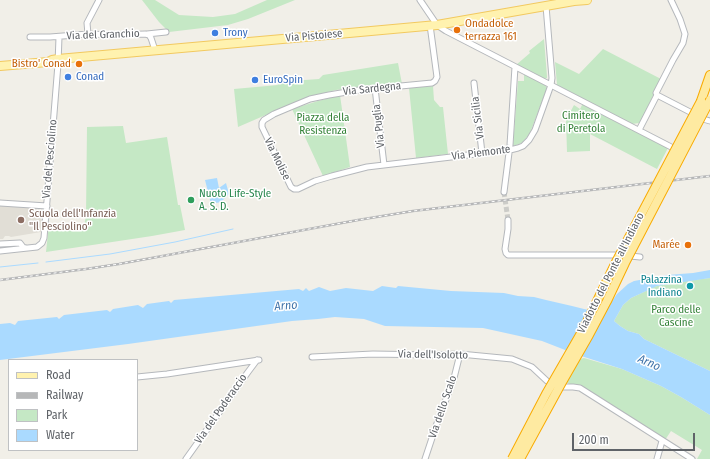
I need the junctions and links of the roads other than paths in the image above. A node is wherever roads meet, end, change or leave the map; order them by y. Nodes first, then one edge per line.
1 (99, 0) edge
2 (420, 0) edge
3 (575, 0) edge
4 (587, 0) edge
5 (671, 0) edge
6 (546, 6) junction
7 (433, 25) junction
8 (166, 32) dead end
9 (88, 34) junction
10 (147, 34) junction
11 (30, 37) dead end
12 (60, 37) junction
13 (155, 50) junction
14 (55, 59) junction
15 (0, 62) edge
16 (0, 66) edge
17 (515, 67) junction
18 (710, 75) edge
19 (474, 84) dead end
20 (551, 85) junction
21 (710, 87) edge
22 (375, 88) junction
23 (657, 95) junction
24 (706, 101) edge
25 (692, 113) dead end
26 (703, 119) dead end
27 (710, 121) edge
28 (262, 127) joint
29 (639, 130) junction
30 (510, 150) junction
31 (679, 151) dead end
32 (482, 153) junction
33 (384, 165) junction
34 (294, 189) joint
35 (504, 192) tunnel mouth
36 (0, 203) edge
37 (47, 206) junction
38 (508, 220) tunnel mouth
39 (0, 244) edge
40 (27, 248) junction
41 (0, 251) edge
42 (640, 257) dead end
43 (460, 354) junction
44 (312, 357) dead end
45 (138, 377) edge
46 (547, 381) dead end
47 (561, 386) dead end
48 (662, 441) junction
49 (186, 459) edge
50 (425, 459) edge
51 (512, 459) edge
52 (520, 459) edge
53 (657, 459) edge
54 (692, 459) edge

1 - 9 street
2 - 7 street
3 - 4 main road, Via Pistoiese
3 - 6 main road, Via Pistoiese
5 - 23 street
6 - 7 main road, Via Pistoiese
6 - 20 street, Via Piemonte
7 - 13 main road, Via Pistoiese
7 - 17 street
7 - 22 street, Via Sardegna
8 - 10 street, Via del Granchio
9 - 10 street, Via del Granchio
9 - 12 street, Via del Granchio
10 - 13 street, Via del Granchio
11 - 12 street, Via del Granchio
12 - 14 street, Via del Granchio
13 - 14 main road, Via Pistoiese
14 - 15 main road, Via Pistoiese
14 - 16 main road, Via Pistoiese
14 - 37 street, Via del Pesciolino
17 - 20 street
17 - 30 street
18 - 24 highway
19 - 32 street, Via Sicilia
20 - 29 street
20 - 30 street, Via Piemonte
21 - 24 highway, Viadotto del Ponte all'Indiano
22 - 28 street, Via Sardegna
22 - 33 street, Via Puglia
23 - 25 street
23 - 29 street
24 - 51 highway, Viadotto del Ponte all'Indiano, bridge
24 - 52 highway, Viadotto del Ponte all'Indiano, bridge
26 - 27 street
28 - 34 street, Via Molise
29 - 31 street
30 - 32 street, Via Piemonte
30 - 35 street
32 - 33 street, Via Piemonte
33 - 34 street, Via Piemonte
36 - 37 street
37 - 40 street, Via del Pesciolino
38 - 42 street
39 - 40 street
40 - 41 street, Via del Pesciolino
43 - 44 street, Via dell'Isolotto
43 - 46 street, Via dell'Isolotto
43 - 50 street, Via dello Scalo
45 - 49 street, Via del Poderaccio
47 - 48 street
48 - 53 street
48 - 54 street

